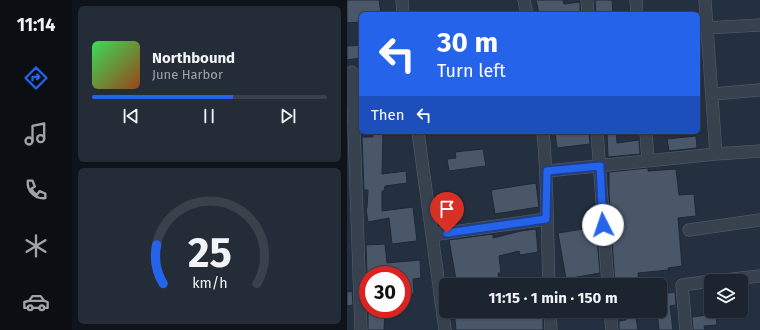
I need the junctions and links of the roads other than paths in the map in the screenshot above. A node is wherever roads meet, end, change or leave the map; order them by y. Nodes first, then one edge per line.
1 (402, 0) edge
2 (524, 0) edge
3 (587, 0) edge
4 (636, 0) edge
5 (705, 0) edge
6 (403, 12) edge
7 (527, 12) edge
8 (588, 12) edge
9 (637, 12) edge
10 (760, 25) edge
11 (706, 28) junction
12 (353, 72) edge
13 (760, 90) edge
14 (713, 94) junction
15 (418, 134) edge
16 (543, 134) edge
17 (597, 134) edge
18 (646, 134) edge
19 (760, 151) edge
20 (717, 154) junction
21 (648, 161) junction
22 (600, 166) junction
23 (547, 171) junction
24 (546, 219) junction
25 (760, 220) edge
26 (689, 230) dead end
27 (432, 235) junction
28 (760, 276) edge
29 (748, 277) edge
30 (549, 278) edge
31 (608, 278) edge
32 (704, 282) edge
33 (550, 318) edge
34 (611, 318) edge
35 (361, 330) edge
36 (445, 330) edge
37 (551, 330) edge
38 (612, 330) edge
39 (686, 330) edge

1 - 6 street
2 - 7 street
3 - 8 street
4 - 9 street
5 - 11 street
10 - 11 street
11 - 14 street
12 - 35 street
13 - 14 street
14 - 20 street
15 - 27 street
16 - 23 street
17 - 22 street
18 - 21 street
19 - 20 street
20 - 21 street
21 - 22 street
22 - 23 street
22 - 31 street
23 - 24 street
24 - 27 street
24 - 30 street
25 - 26 street
27 - 36 street
28 - 29 street
32 - 39 street
33 - 37 street
34 - 38 street

